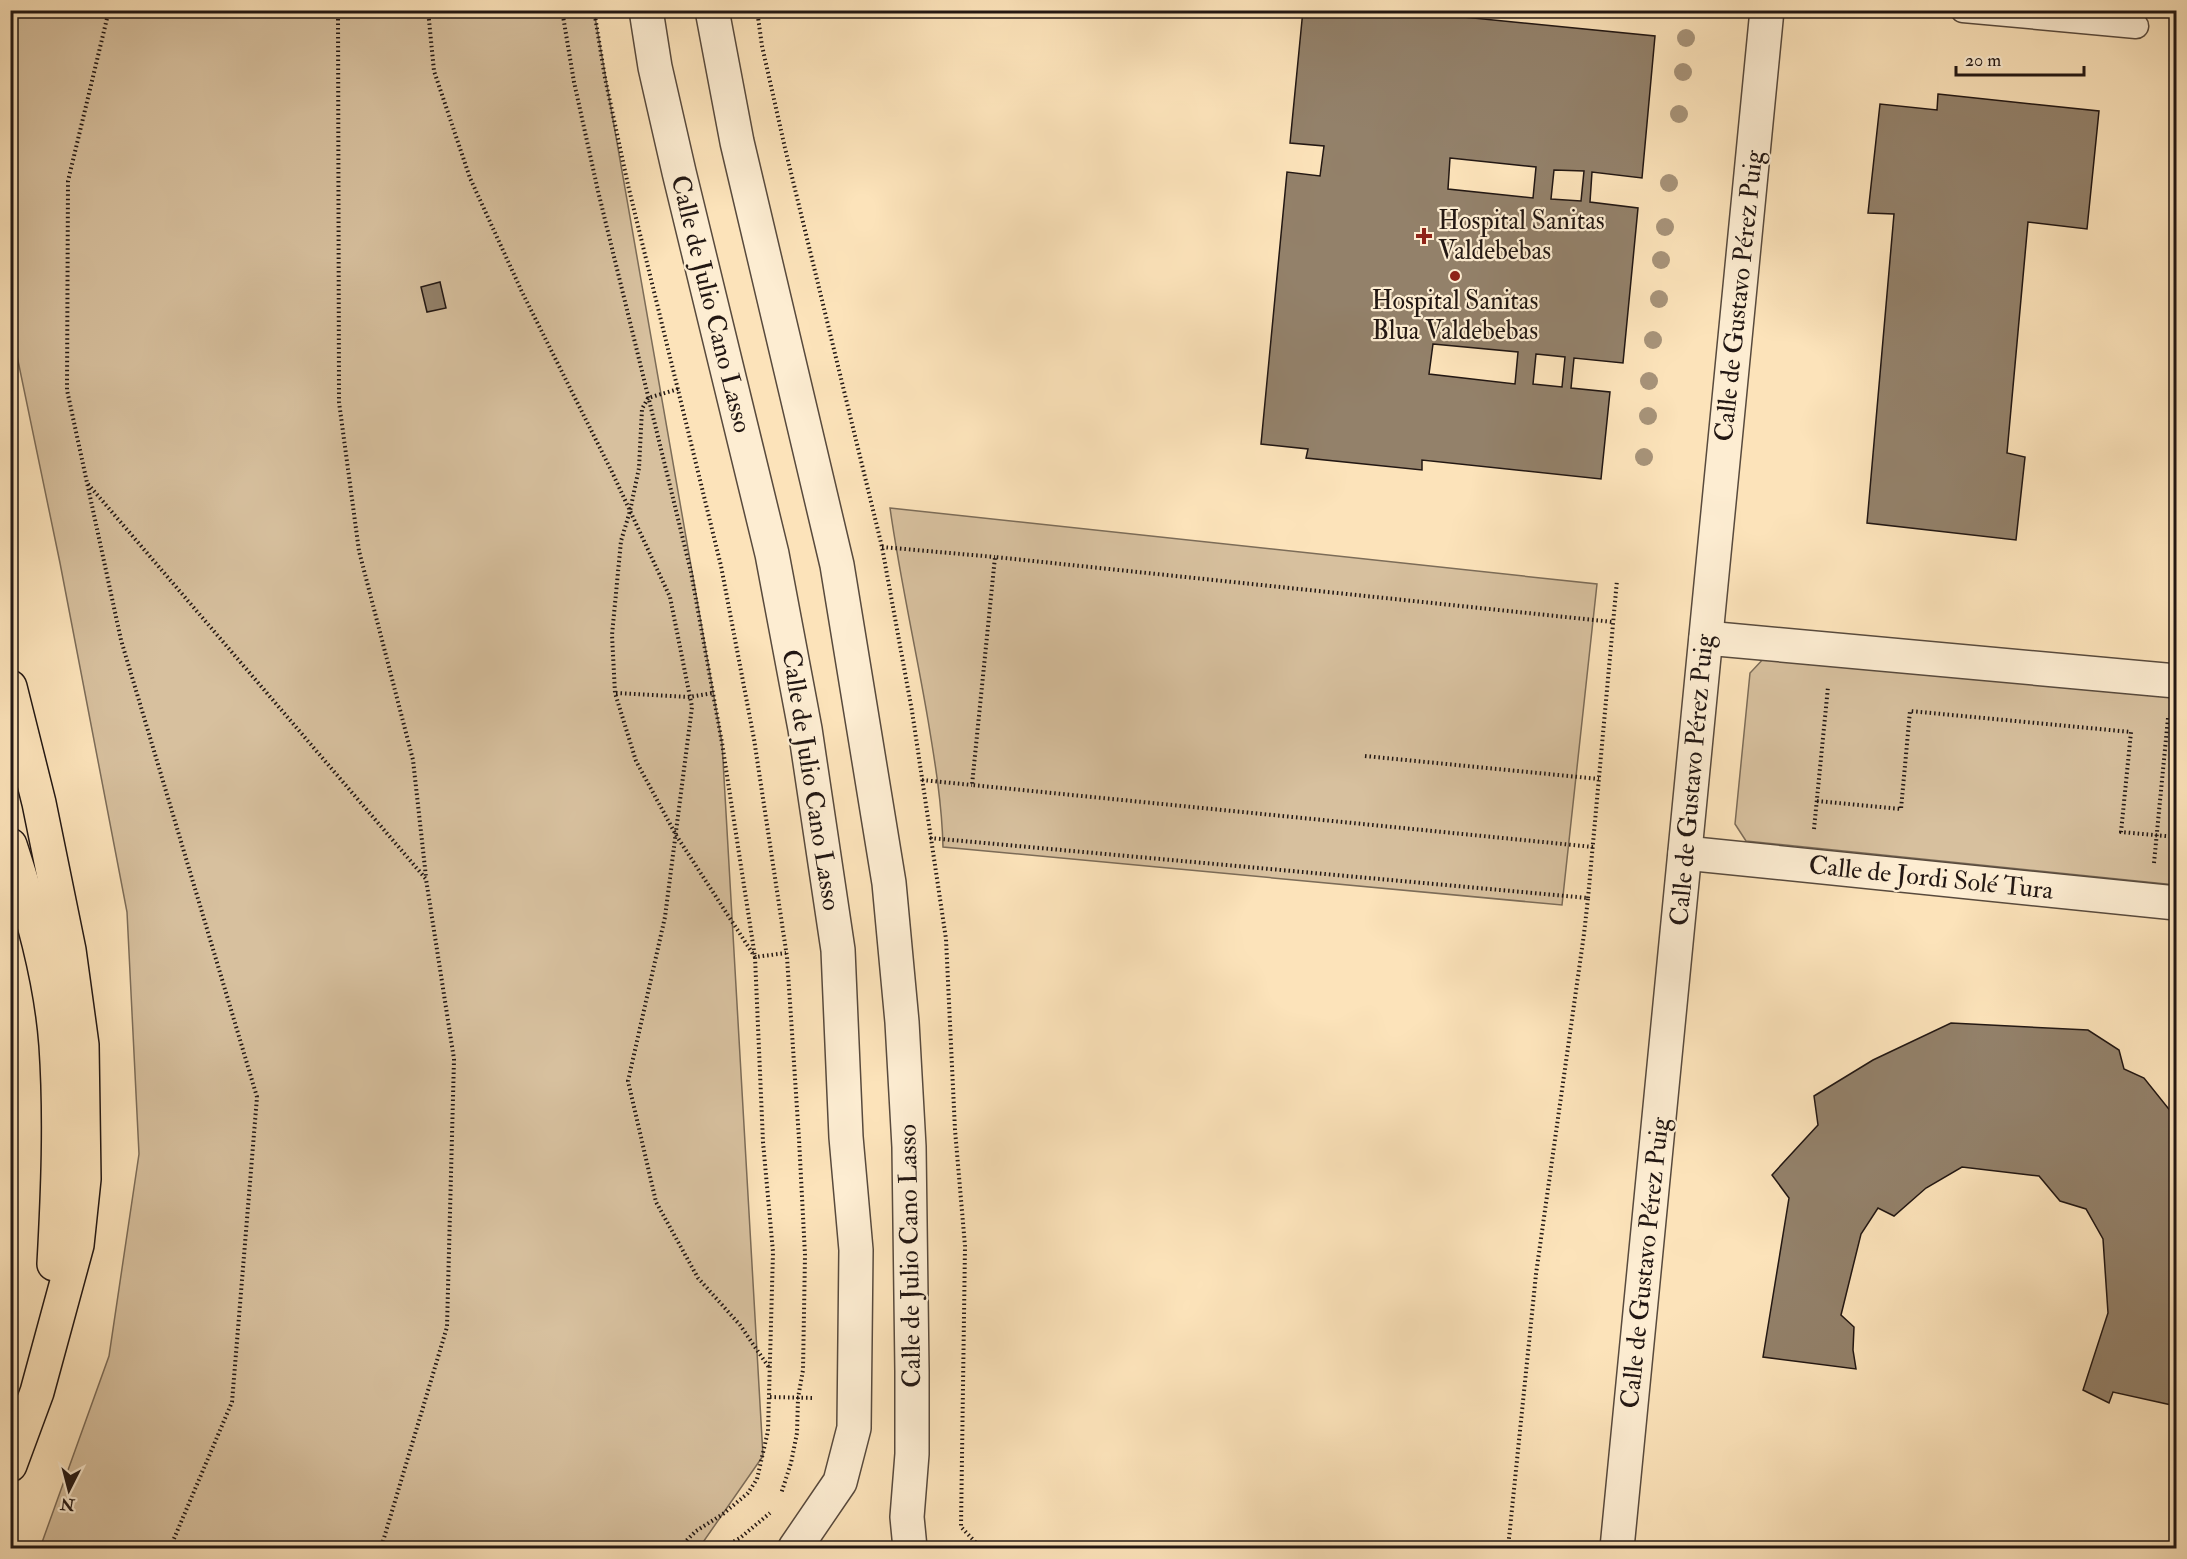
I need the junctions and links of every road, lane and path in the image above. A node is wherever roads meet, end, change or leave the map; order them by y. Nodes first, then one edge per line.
1 (109, 10) edge
2 (338, 10) edge
3 (428, 10) edge
4 (562, 10) edge
5 (594, 10) edge
6 (646, 10) edge
7 (712, 10) edge
8 (1767, 10) edge
9 (1963, 10) edge
10 (2136, 26) dead end
11 (678, 389) junction
12 (648, 398) junction
13 (88, 484) junction
14 (630, 511) junction
15 (882, 547) dead end
16 (995, 557) junction
17 (1617, 580) dead end
18 (1613, 622) junction
19 (1706, 638) junction
20 (1828, 680) dead end
21 (10, 687) edge
22 (615, 693) junction
23 (714, 693) junction
24 (2173, 695) edge
25 (690, 697) junction
26 (1365, 756) dead end
27 (1599, 779) junction
28 (922, 780) dead end
29 (972, 785) junction
30 (1817, 801) junction
31 (1814, 831) dead end
32 (676, 835) junction
33 (2157, 835) junction
34 (2176, 837) edge
35 (930, 838) dead end
36 (10, 844) edge
37 (1593, 847) junction
38 (1685, 853) junction
39 (2153, 870) dead end
40 (426, 879) junction
41 (1588, 898) junction
42 (2176, 903) edge
43 (786, 953) junction
44 (755, 957) junction
45 (49, 1341) junction
46 (771, 1369) junction
47 (770, 1397) junction
48 (798, 1398) junction
49 (818, 1398) dead end
50 (10, 1465) edge
51 (780, 1497) dead end
52 (775, 1504) dead end
53 (170, 1548) edge
54 (381, 1548) edge
55 (679, 1548) edge
56 (722, 1548) edge
57 (795, 1548) edge
58 (910, 1548) edge
59 (1508, 1548) edge
60 (1617, 1548) edge

1 - 13 path
2 - 40 path
3 - 14 path
4 - 12 path
5 - 11 path
6 - 57 street, Calle de Julio Cano Lasso
7 - 58 street, Calle de Julio Cano Lasso
8 - 19 street, Calle de Gustavo Pérez Puig
9 - 10 lane
11 - 12 path
11 - 43 path
12 - 14 path
12 - 23 path
13 - 40 path
13 - 53 path
14 - 22 path
14 - 25 path
15 - 16 path
16 - 18 path
16 - 29 path
17 - 18 path
18 - 27 path
19 - 24 street
19 - 38 street, Calle de Gustavo Pérez Puig
20 - 30 path
21 - 45 highway
22 - 25 path
22 - 32 path
23 - 25 path
23 - 44 path
24 - 33 path
25 - 32 path
26 - 27 path
27 - 37 path
28 - 29 path
29 - 37 path
30 - 31 path
30 - 33 path
32 - 44 path
32 - 46 path
33 - 34 path
33 - 39 path
35 - 41 path
36 - 45 highway
37 - 41 path
38 - 42 street, Calle de Jordi Solé Tura
38 - 60 street, Calle de Gustavo Pérez Puig
40 - 54 path
41 - 59 path
43 - 44 path
43 - 48 path
44 - 46 path
45 - 50 highway
46 - 47 path
47 - 48 path
47 - 55 path
48 - 49 path
48 - 51 path
52 - 56 path

